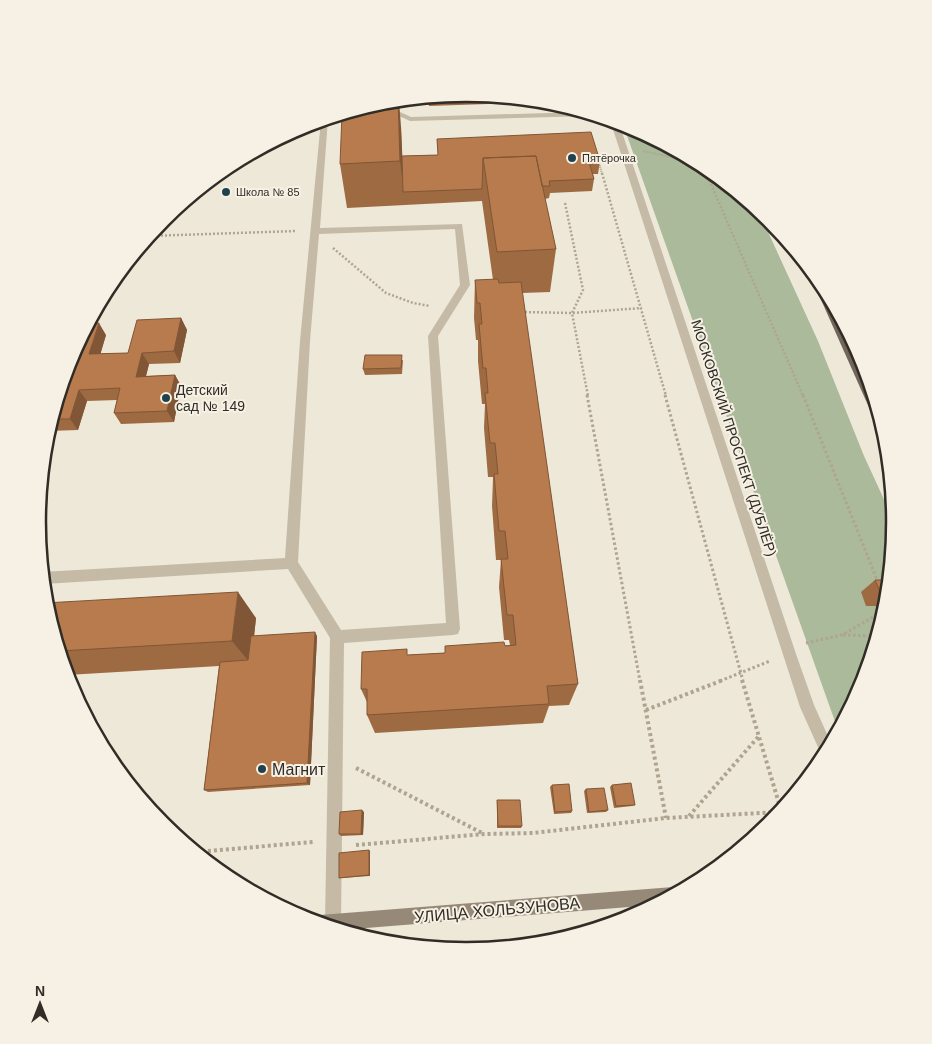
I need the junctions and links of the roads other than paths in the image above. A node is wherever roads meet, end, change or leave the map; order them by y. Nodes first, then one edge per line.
1 (394, 108) edge
2 (566, 115) edge
3 (324, 127) edge
4 (616, 130) edge
5 (314, 231) junction
6 (291, 563) junction
7 (50, 578) edge
8 (337, 637) junction
9 (823, 743) edge
10 (655, 896) edge
11 (327, 918) edge
12 (340, 922) edge

1 - 2 street
3 - 5 street
4 - 9 street, МОСКОВСКИЙ ПРОСПЕКТ (ДУБЛЁР)
5 - 6 street
5 - 8 street
6 - 7 street
6 - 8 street
8 - 11 street
10 - 12 main road, УЛИЦА ХОЛЬЗУНОВА

